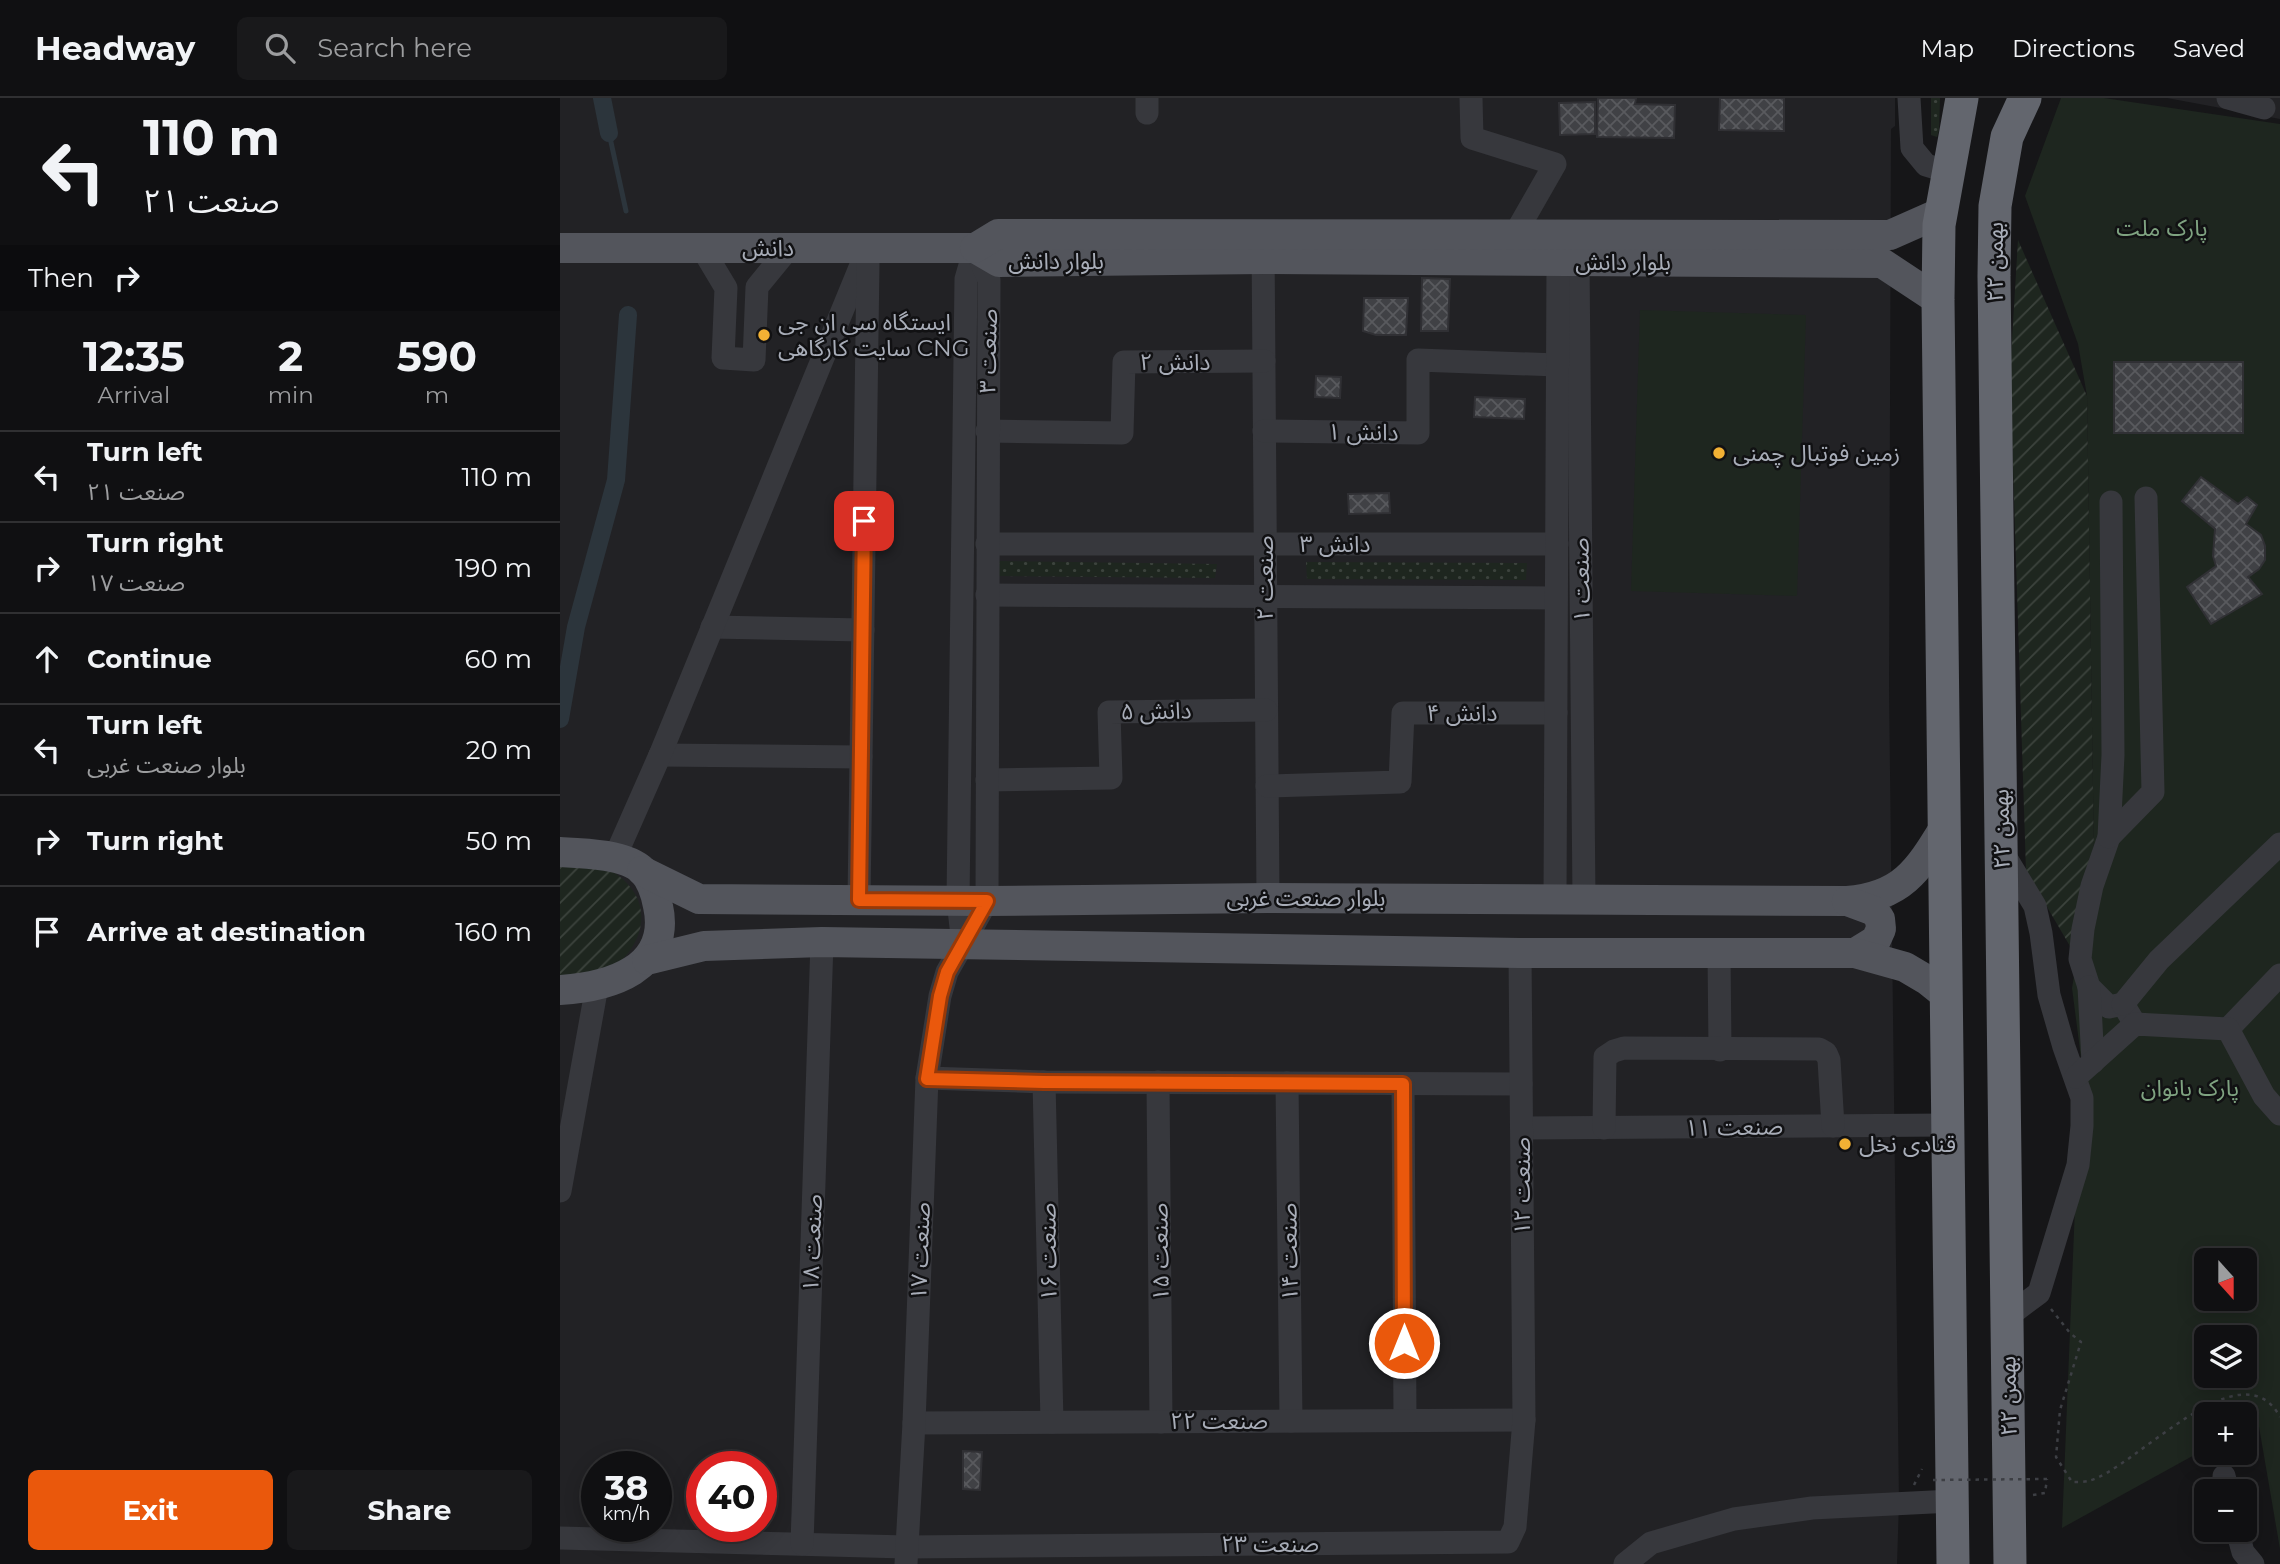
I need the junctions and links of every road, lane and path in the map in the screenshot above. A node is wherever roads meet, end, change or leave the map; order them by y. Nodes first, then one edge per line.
1 (1471, 98) edge
2 (1909, 98) edge
3 (2025, 98) edge
4 (2228, 98) edge
5 (2264, 107) dead end
6 (1957, 124) edge
7 (1942, 212) junction
8 (1263, 246) junction
9 (702, 248) junction
10 (789, 248) junction
11 (868, 248) junction
12 (975, 248) junction
13 (1515, 248) junction
14 (561, 250) edge
15 (1568, 261) junction
16 (1938, 300) junction
17 (1264, 361) junction
18 (1557, 365) junction
19 (987, 431) junction
20 (1264, 431) junction
21 (2146, 498) dead end
22 (2111, 502) dead end
23 (987, 544) junction
24 (1265, 544) junction
25 (1556, 544) junction
26 (987, 595) junction
27 (1265, 597) junction
28 (1556, 598) junction
29 (712, 627) junction
30 (863, 630) junction
31 (1266, 710) junction
32 (1556, 713) junction
33 (660, 755) junction
34 (861, 757) junction
35 (987, 780) junction
36 (1267, 786) junction
37 (1944, 828) junction
38 (2109, 836) junction
39 (2280, 844) edge
40 (2001, 849) junction
41 (560, 852) edge
42 (615, 857) junction
43 (642, 871) junction
44 (1268, 898) junction
45 (1555, 899) junction
46 (1584, 899) junction
47 (859, 900) junction
48 (972, 901) junction
49 (1847, 901) junction
50 (822, 942) junction
51 (963, 943) junction
52 (1520, 953) junction
53 (1719, 953) junction
54 (1855, 953) junction
55 (647, 960) junction
56 (2280, 975) edge
57 (597, 986) junction
58 (2089, 986) junction
59 (560, 990) edge
60 (1947, 996) junction
61 (2123, 1004) junction
62 (2135, 1024) junction
63 (2228, 1029) junction
64 (1720, 1050) junction
65 (2093, 1062) junction
66 (2076, 1077) junction
67 (927, 1079) junction
68 (1044, 1082) junction
69 (1158, 1082) junction
70 (1287, 1083) junction
71 (1403, 1084) junction
72 (1521, 1084) junction
73 (2280, 1114) edge
74 (1947, 1125) junction
75 (1833, 1126) junction
76 (1522, 1128) junction
77 (1604, 1128) junction
78 (560, 1191) edge
79 (2039, 1293) junction
80 (2007, 1317) junction
81 (2280, 1418) edge
82 (1405, 1420) junction
83 (1524, 1420) junction
84 (1291, 1421) junction
85 (1052, 1422) junction
86 (1161, 1422) junction
87 (914, 1423) junction
88 (1942, 1490) junction
89 (2045, 1493) dead end
90 (560, 1538) edge
91 (1508, 1542) joint
92 (2241, 1542) edge
93 (802, 1545) junction
94 (906, 1555) edge
95 (1625, 1564) edge
96 (1953, 1564) edge
97 (2010, 1564) edge
98 (2253, 1564) edge

1 - 13 street
2 - 6 street
3 - 40 highway, ۲۲ بهمن
4 - 5 street
6 - 7 highway
7 - 13 main road, بلوار دانش
7 - 16 highway
8 - 12 main road, بلوار دانش
8 - 13 main road, بلوار دانش
8 - 17 street, صنعت ۲
9 - 10 main road, دانش
9 - 10 street
9 - 14 main road, دانش
10 - 11 main road, دانش
11 - 12 main road, دانش
11 - 29 street
11 - 30 street
12 - 19 street, صنعت ۳
12 - 48 street, صنعت ۳
13 - 15 main road, بلوار دانش
15 - 16 main road, بلوار دانش
15 - 18 street, صنعت ۱
15 - 46 street, صنعت ۱
16 - 37 highway
17 - 19 street, دانش ۲
17 - 20 street, صنعت ۲
18 - 20 street, دانش ۱
18 - 25 street, صنعت ۱
19 - 23 street, صنعت ۳
20 - 24 street, صنعت ۲
21 - 38 street
22 - 38 street
23 - 24 street, دانش ۳
23 - 26 street, صنعت ۳
24 - 25 street, دانش ۳
24 - 27 street, صنعت ۲
25 - 28 street, صنعت ۱
26 - 27 street
26 - 35 street, صنعت ۳
27 - 28 street
27 - 31 street, صنعت ۲
28 - 32 street, صنعت ۱
29 - 30 street
29 - 33 street
30 - 34 street
31 - 35 street, دانش ۵
31 - 36 street, صنعت ۲
32 - 36 street, دانش ۴
32 - 45 street, صنعت ۱
33 - 34 street
33 - 42 street
34 - 47 street
35 - 48 street, صنعت ۳
36 - 44 street, صنعت ۲
37 - 49 main road, بلوار صنعت غربی
37 - 60 highway
38 - 58 street
39 - 61 street
40 - 66 street
40 - 80 highway, ۲۲ بهمن
41 - 42 main road
42 - 43 main road, بلوار صنعت غربی
43 - 47 main road, بلوار صنعت غربی
43 - 55 main road
44 - 45 main road, بلوار صنعت غربی
44 - 48 main road, بلوار صنعت غربی
45 - 46 main road, بلوار صنعت غربی
46 - 49 main road, بلوار صنعت غربی
47 - 48 main road, بلوار صنعت غربی
48 - 51 street, صنعت ۱۷
49 - 54 main road
50 - 51 main road
50 - 55 main road
50 - 93 street, صنعت ۱۸
51 - 52 main road
51 - 67 street, صنعت ۱۷
52 - 53 main road
52 - 72 street, صنعت ۱۲
53 - 54 main road
53 - 64 street
54 - 60 main road
55 - 57 main road
56 - 63 street
57 - 59 main road
57 - 78 street
58 - 61 street
58 - 65 street
60 - 74 highway
61 - 62 street
62 - 63 street
62 - 65 street
63 - 73 street
64 - 75 street
64 - 77 street
65 - 66 street
66 - 79 street
67 - 68 street
67 - 87 street, صنعت ۱۷
68 - 69 street
68 - 85 street, صنعت ۱۶
69 - 70 street
69 - 86 street, صنعت ۱۵
70 - 71 street
70 - 84 street, صنعت ۱۴
71 - 72 street
71 - 82 street
72 - 76 street, صنعت ۱۲
74 - 75 street, صنعت ۱۱
74 - 88 highway
75 - 77 street, صنعت ۱۱
76 - 77 street, صنعت ۱۱
76 - 83 street, صنعت ۱۲
79 - 80 street
79 - 81 path
80 - 97 highway, ۲۲ بهمن
82 - 83 street, صنعت ۲۲
82 - 84 street, صنعت ۲۲
83 - 91 street, صنعت ۱۲
84 - 86 street, صنعت ۲۲
85 - 86 street, صنعت ۲۲
85 - 87 street, صنعت ۲۲
87 - 94 street, صنعت ۱۷
88 - 89 path, bridge
88 - 95 street
88 - 96 highway
90 - 93 street, صنعت ۲۳
91 - 94 street, صنعت ۲۳
92 - 98 street
93 - 94 street, صنعت ۲۳

